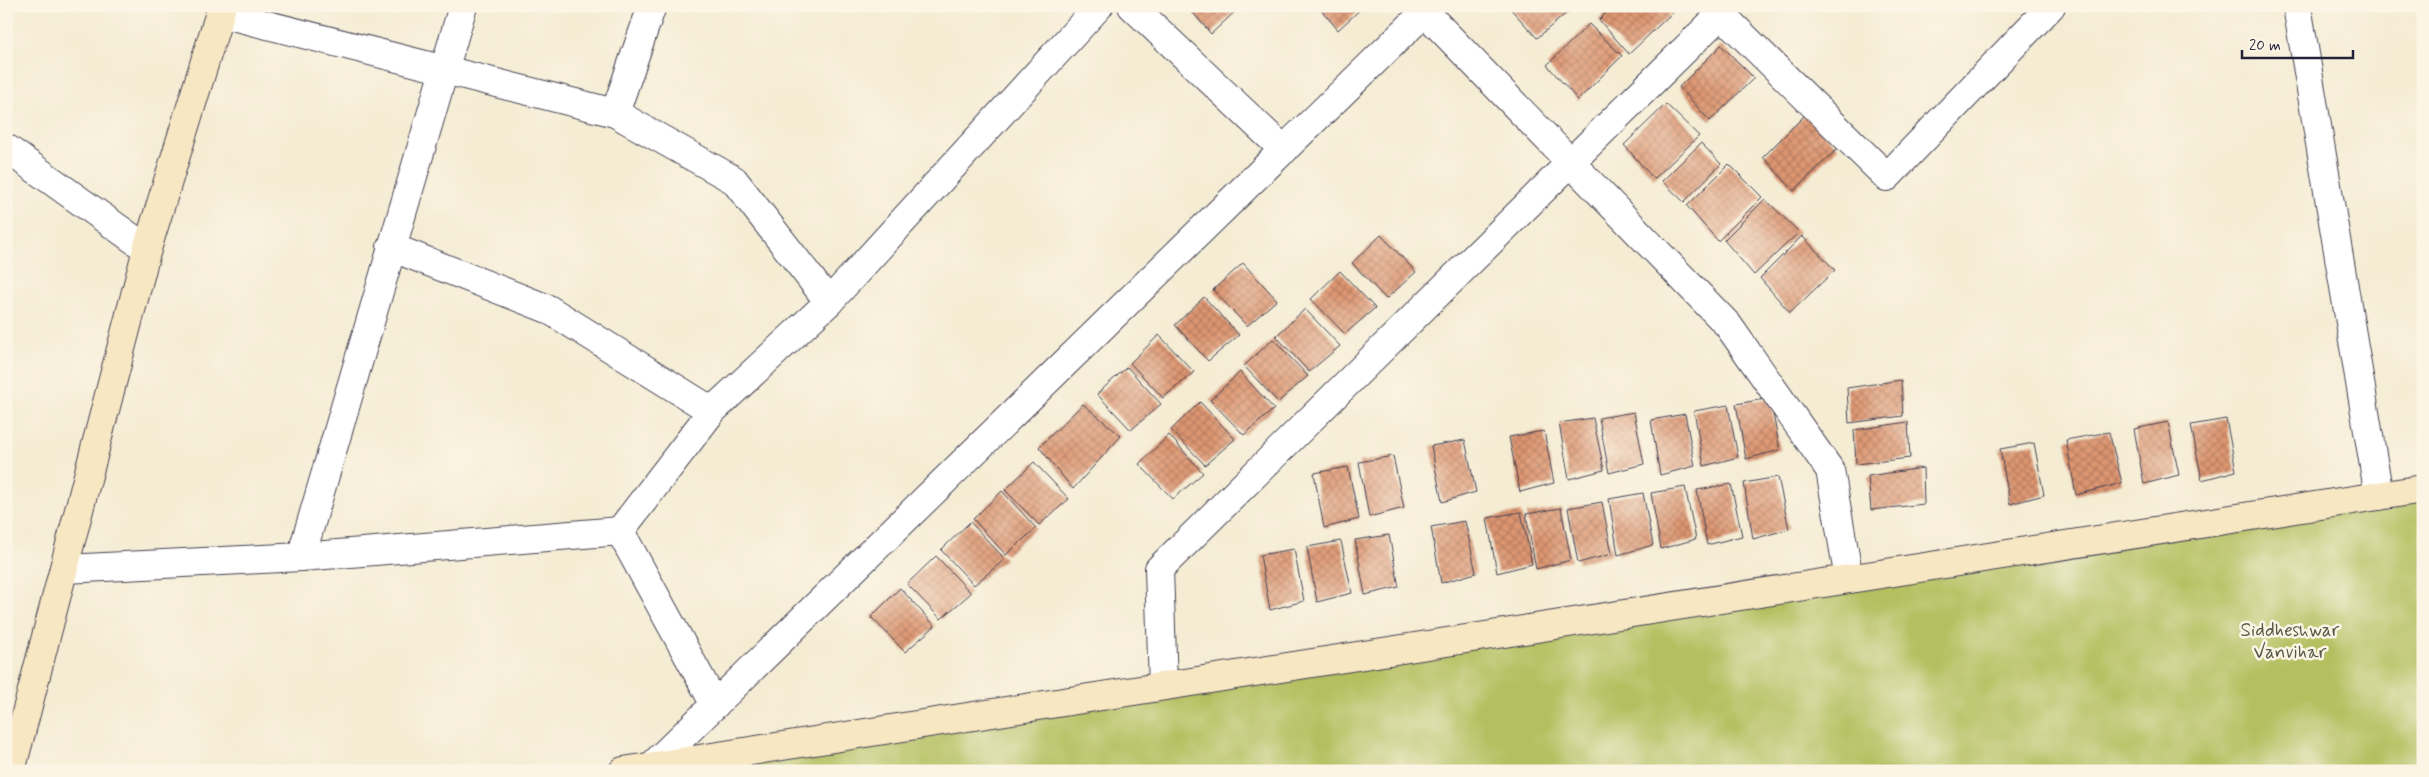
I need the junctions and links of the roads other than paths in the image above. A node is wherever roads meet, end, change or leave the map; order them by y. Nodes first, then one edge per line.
1 (463, 6) edge
2 (652, 6) edge
3 (1099, 6) edge
4 (1132, 6) edge
5 (2052, 6) edge
6 (2297, 6) edge
7 (1425, 8) edge
8 (220, 9) edge
9 (1725, 10) edge
10 (444, 70) junction
11 (615, 113) junction
12 (6, 148) edge
13 (1284, 150) junction
14 (1571, 163) junction
15 (392, 247) junction
16 (146, 249) junction
17 (829, 302) junction
18 (712, 411) junction
19 (2423, 489) edge
20 (2379, 496) junction
21 (620, 531) junction
22 (301, 557) junction
23 (65, 569) junction
24 (1849, 579) junction
25 (1163, 686) junction
26 (715, 705) junction
27 (652, 766) junction
28 (11, 771) edge
29 (623, 771) edge

1 - 10 street
2 - 11 street
3 - 17 street
4 - 13 street
5 - 9 street
6 - 20 street
7 - 13 street
7 - 14 street
8 - 10 street
8 - 16 street
9 - 14 street
10 - 11 street
10 - 15 street
11 - 17 street
12 - 16 street
13 - 26 street
14 - 24 street
14 - 25 street
15 - 18 street
15 - 22 street
16 - 23 street
17 - 18 street
18 - 21 street
19 - 20 street
20 - 24 street
21 - 22 street
21 - 26 street
22 - 23 street
23 - 28 street
24 - 25 street
25 - 27 street
26 - 27 street
27 - 29 street

